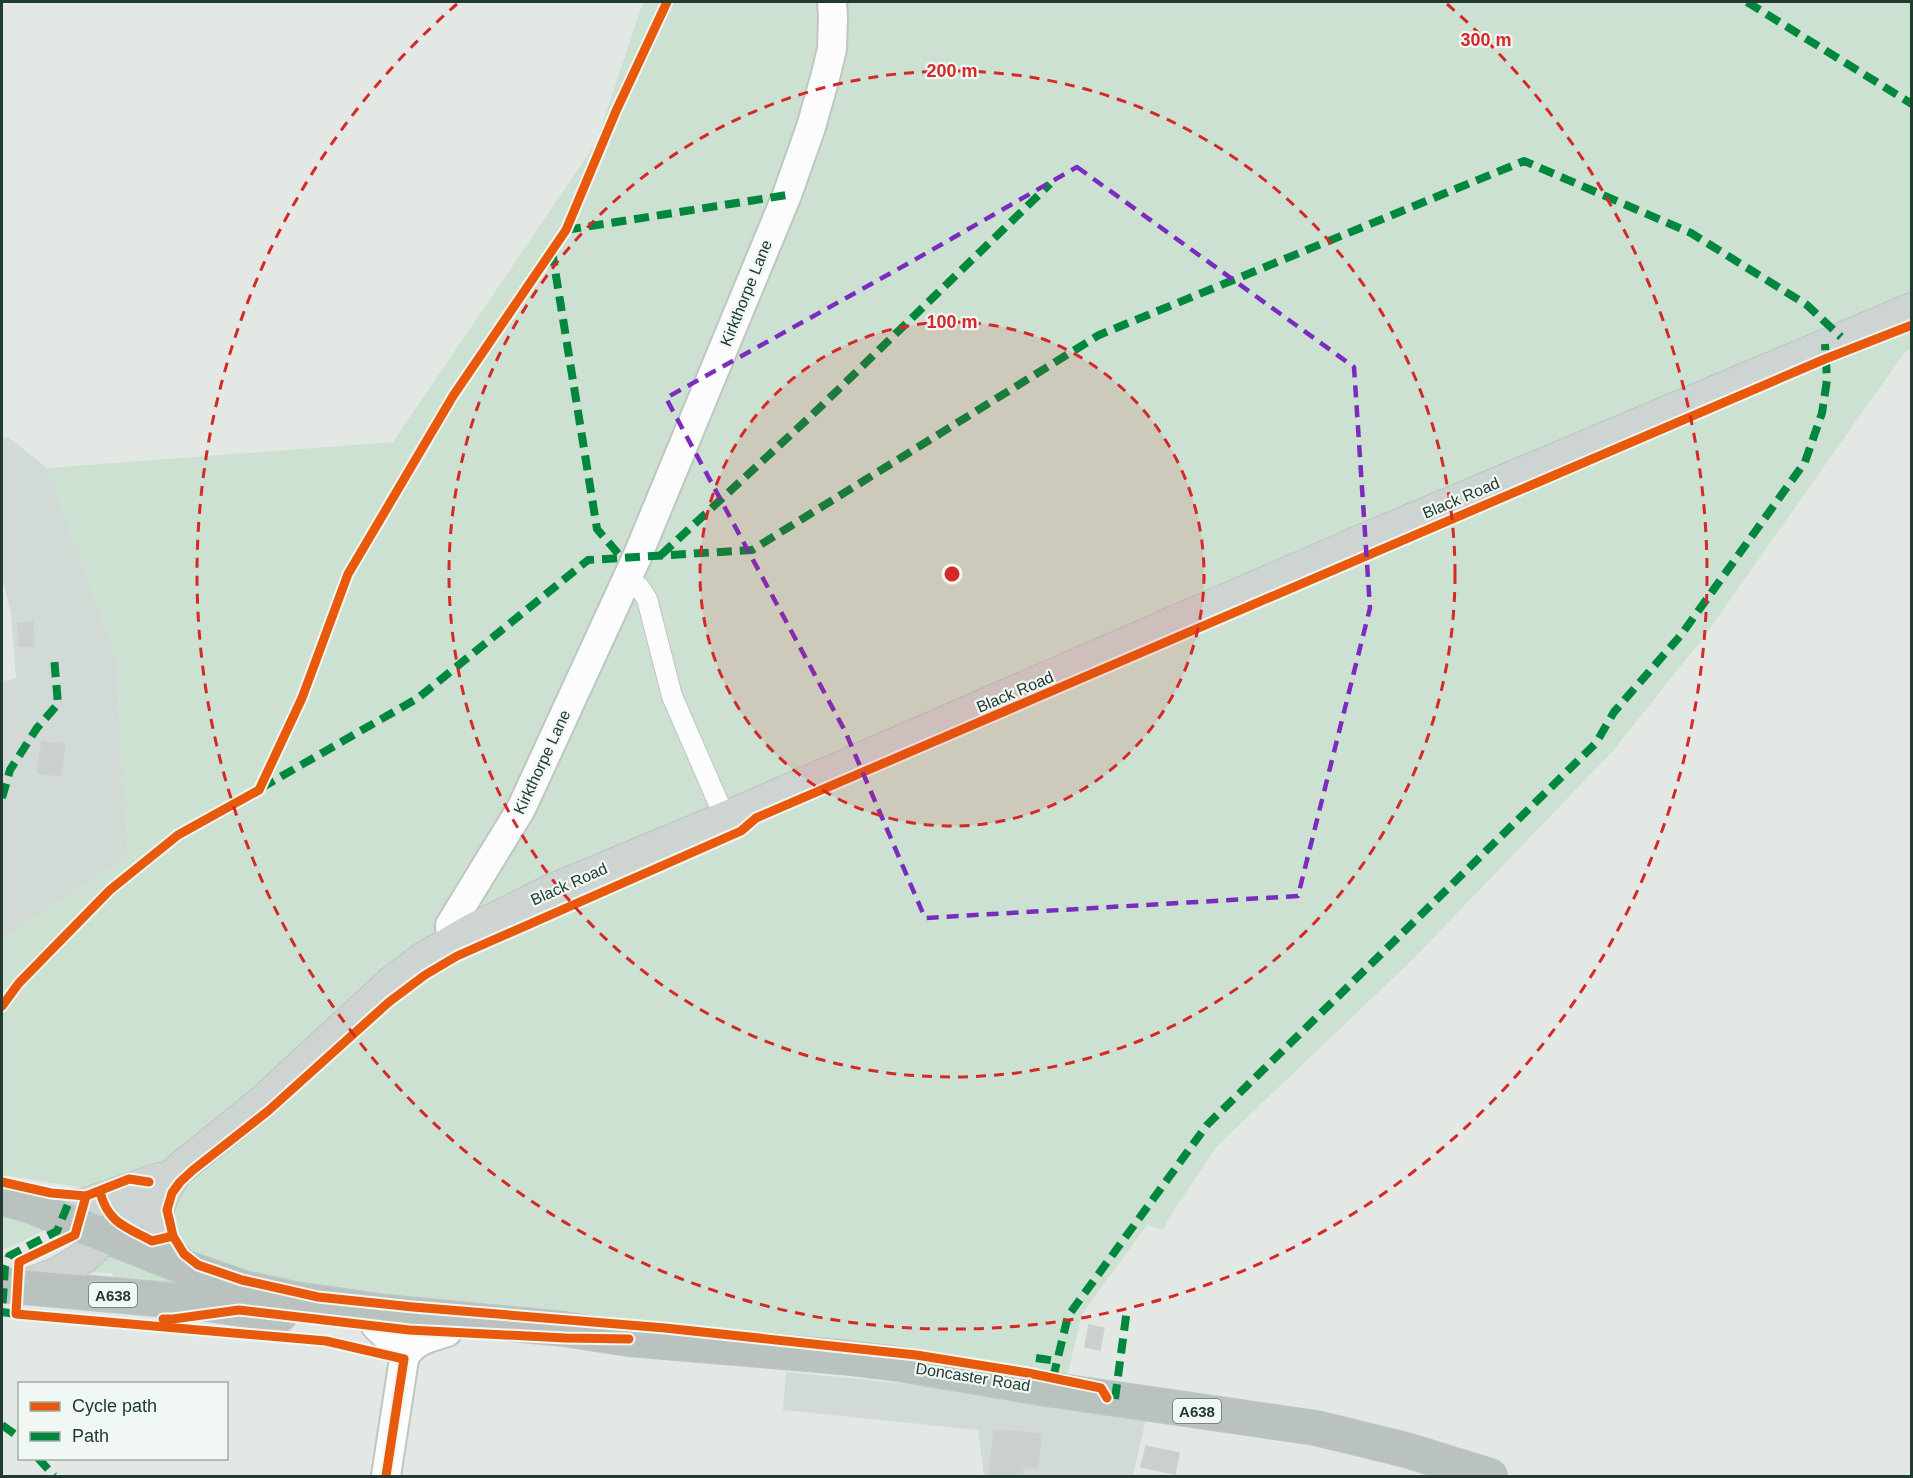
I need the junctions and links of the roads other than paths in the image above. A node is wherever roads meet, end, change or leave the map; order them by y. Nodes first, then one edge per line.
1 (832, 2) edge
2 (1911, 309) edge
3 (627, 576) junction
4 (725, 818) junction
5 (450, 942) junction
6 (177, 1171) junction
7 (16, 1202) edge
8 (108, 1236) junction
9 (183, 1267) junction
10 (13, 1285) edge
11 (397, 1335) junction
12 (629, 1338) junction
13 (386, 1476) edge
14 (1490, 1476) edge

1 - 3 street, Kirkthorpe Lane
2 - 4 main road, Black Road
3 - 4 street
3 - 5 street, Kirkthorpe Lane
4 - 5 main road, Black Road
5 - 6 main road, Black Road
6 - 7 main road, Black Road
6 - 8 main road, Black Road
6 - 9 main road, Black Road
7 - 8 highway, Doncaster Road / A638
8 - 9 highway, Doncaster Road / A638
8 - 10 main road, Black Road
9 - 11 highway, Doncaster Road / A638
10 - 11 highway, Doncaster Road / A638
11 - 12 highway, Doncaster Road / A638
11 - 12 highway, Doncaster Road / A638
11 - 13 street
12 - 14 highway, Doncaster Road / A638

